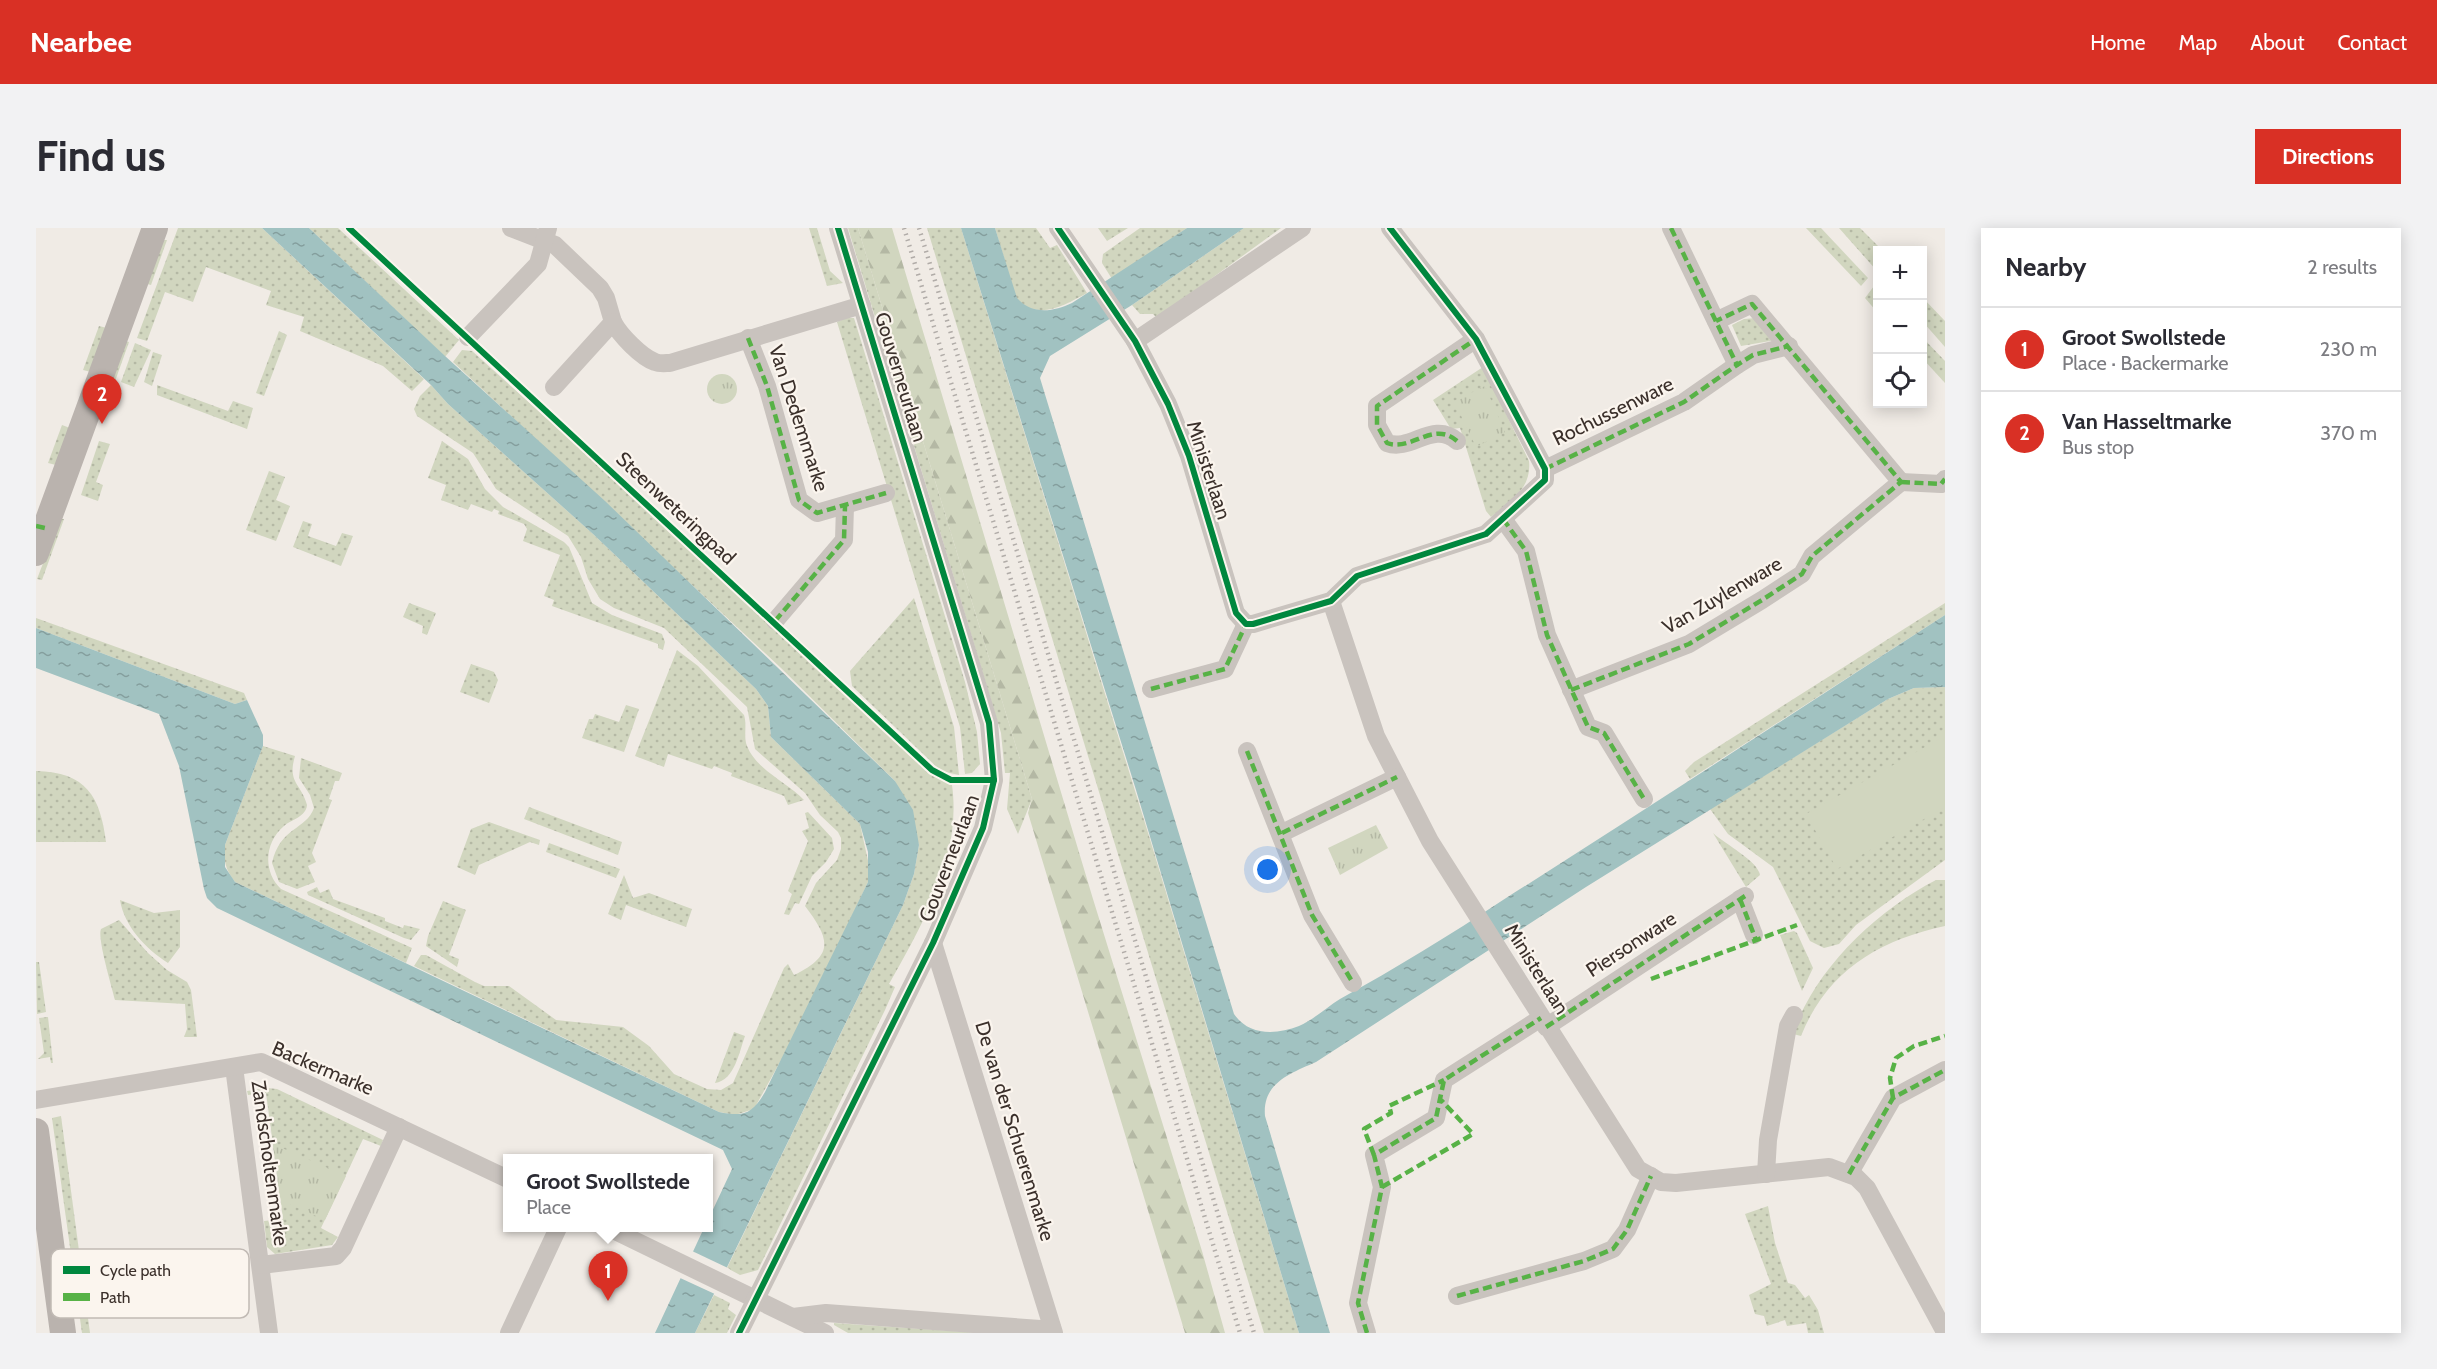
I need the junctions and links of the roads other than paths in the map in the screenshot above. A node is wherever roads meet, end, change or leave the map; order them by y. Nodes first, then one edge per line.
1 (156, 228) edge
2 (511, 228) edge
3 (838, 228) edge
4 (1058, 228) edge
5 (1302, 228) edge
6 (1390, 228) edge
7 (1671, 228) edge
8 (547, 235) edge
9 (862, 305) junction
10 (1716, 321) junction
11 (613, 322) junction
12 (468, 337) dead end
13 (748, 338) junction
14 (1476, 339) junction
15 (1135, 341) junction
16 (1789, 346) junction
17 (1737, 365) junction
18 (554, 387) dead end
19 (1457, 441) dead end
20 (1545, 469) junction
21 (1945, 479) edge
22 (1901, 482) junction
23 (886, 494) dead end
24 (845, 506) junction
25 (1503, 519) junction
26 (40, 527) edge
27 (36, 553) edge
28 (1331, 601) junction
29 (775, 621) dead end
30 (1246, 624) junction
31 (1151, 689) dead end
32 (1571, 690) junction
33 (1247, 752) dead end
34 (1397, 777) junction
35 (1644, 799) dead end
36 (1282, 834) junction
37 (1754, 935) dead end
38 (933, 943) junction
39 (1353, 983) dead end
40 (1794, 1015) dead end
41 (1544, 1023) junction
42 (234, 1067) junction
43 (1945, 1070) edge
44 (36, 1100) edge
45 (399, 1127) junction
46 (36, 1131) edge
47 (1766, 1174) junction
48 (1849, 1174) junction
49 (1651, 1176) junction
50 (503, 1177) edge
51 (556, 1232) edge
52 (619, 1232) edge
53 (52, 1249) edge
54 (261, 1265) junction
55 (1457, 1296) dead end
56 (756, 1299) junction
57 (793, 1317) junction
58 (61, 1318) edge
59 (1053, 1330) edge
60 (1945, 1332) edge
61 (63, 1333) edge
62 (269, 1333) edge
63 (508, 1333) edge
64 (740, 1333) edge
65 (825, 1333) edge
66 (1367, 1333) edge

1 - 26 street
2 - 8 street
3 - 9 street, Gouverneurlaan
4 - 15 street, Ministerlaan
5 - 15 street
6 - 14 street
7 - 10 street
8 - 11 street
8 - 12 street
9 - 13 street, Van Dedemmarke
9 - 38 street, Gouverneurlaan
10 - 16 street
10 - 17 street
11 - 13 street, Van Dedemmarke
11 - 18 street
13 - 24 street, Van Dedemmarke
14 - 19 street
14 - 20 street
15 - 30 street, Ministerlaan
16 - 17 street
16 - 22 street
17 - 20 street, Rochussenware
20 - 25 street, Rochussenware
21 - 22 street
22 - 32 street, Van Zuylenware
23 - 24 street, Van Dedemmarke
24 - 29 street, Van Dedemmarke
25 - 28 street, Rochussenware
25 - 32 street
26 - 27 street
28 - 30 street
28 - 34 street, Ministerlaan
30 - 31 street
32 - 35 street
33 - 36 street
34 - 36 street
34 - 41 street, Ministerlaan
36 - 39 street
37 - 41 street, Piersonware
38 - 56 street, Gouverneurlaan
38 - 59 street, De van der Schuerenmarke
40 - 47 street
41 - 49 street, Ministerlaan
41 - 66 street, Piersonware
42 - 44 street, Backermarke
42 - 45 street, Backermarke
42 - 54 street, Zandscholtenmarke
43 - 48 street
45 - 50 street, Backermarke
45 - 54 street, Zandscholtenmarke
46 - 53 street
47 - 48 street, Ministerlaan
47 - 49 street, Ministerlaan
48 - 60 street
49 - 55 street
51 - 63 street
52 - 56 street
54 - 62 street, Zandscholtenmarke
56 - 57 street
56 - 64 street, Gouverneurlaan
57 - 59 street
57 - 65 street
58 - 61 street

